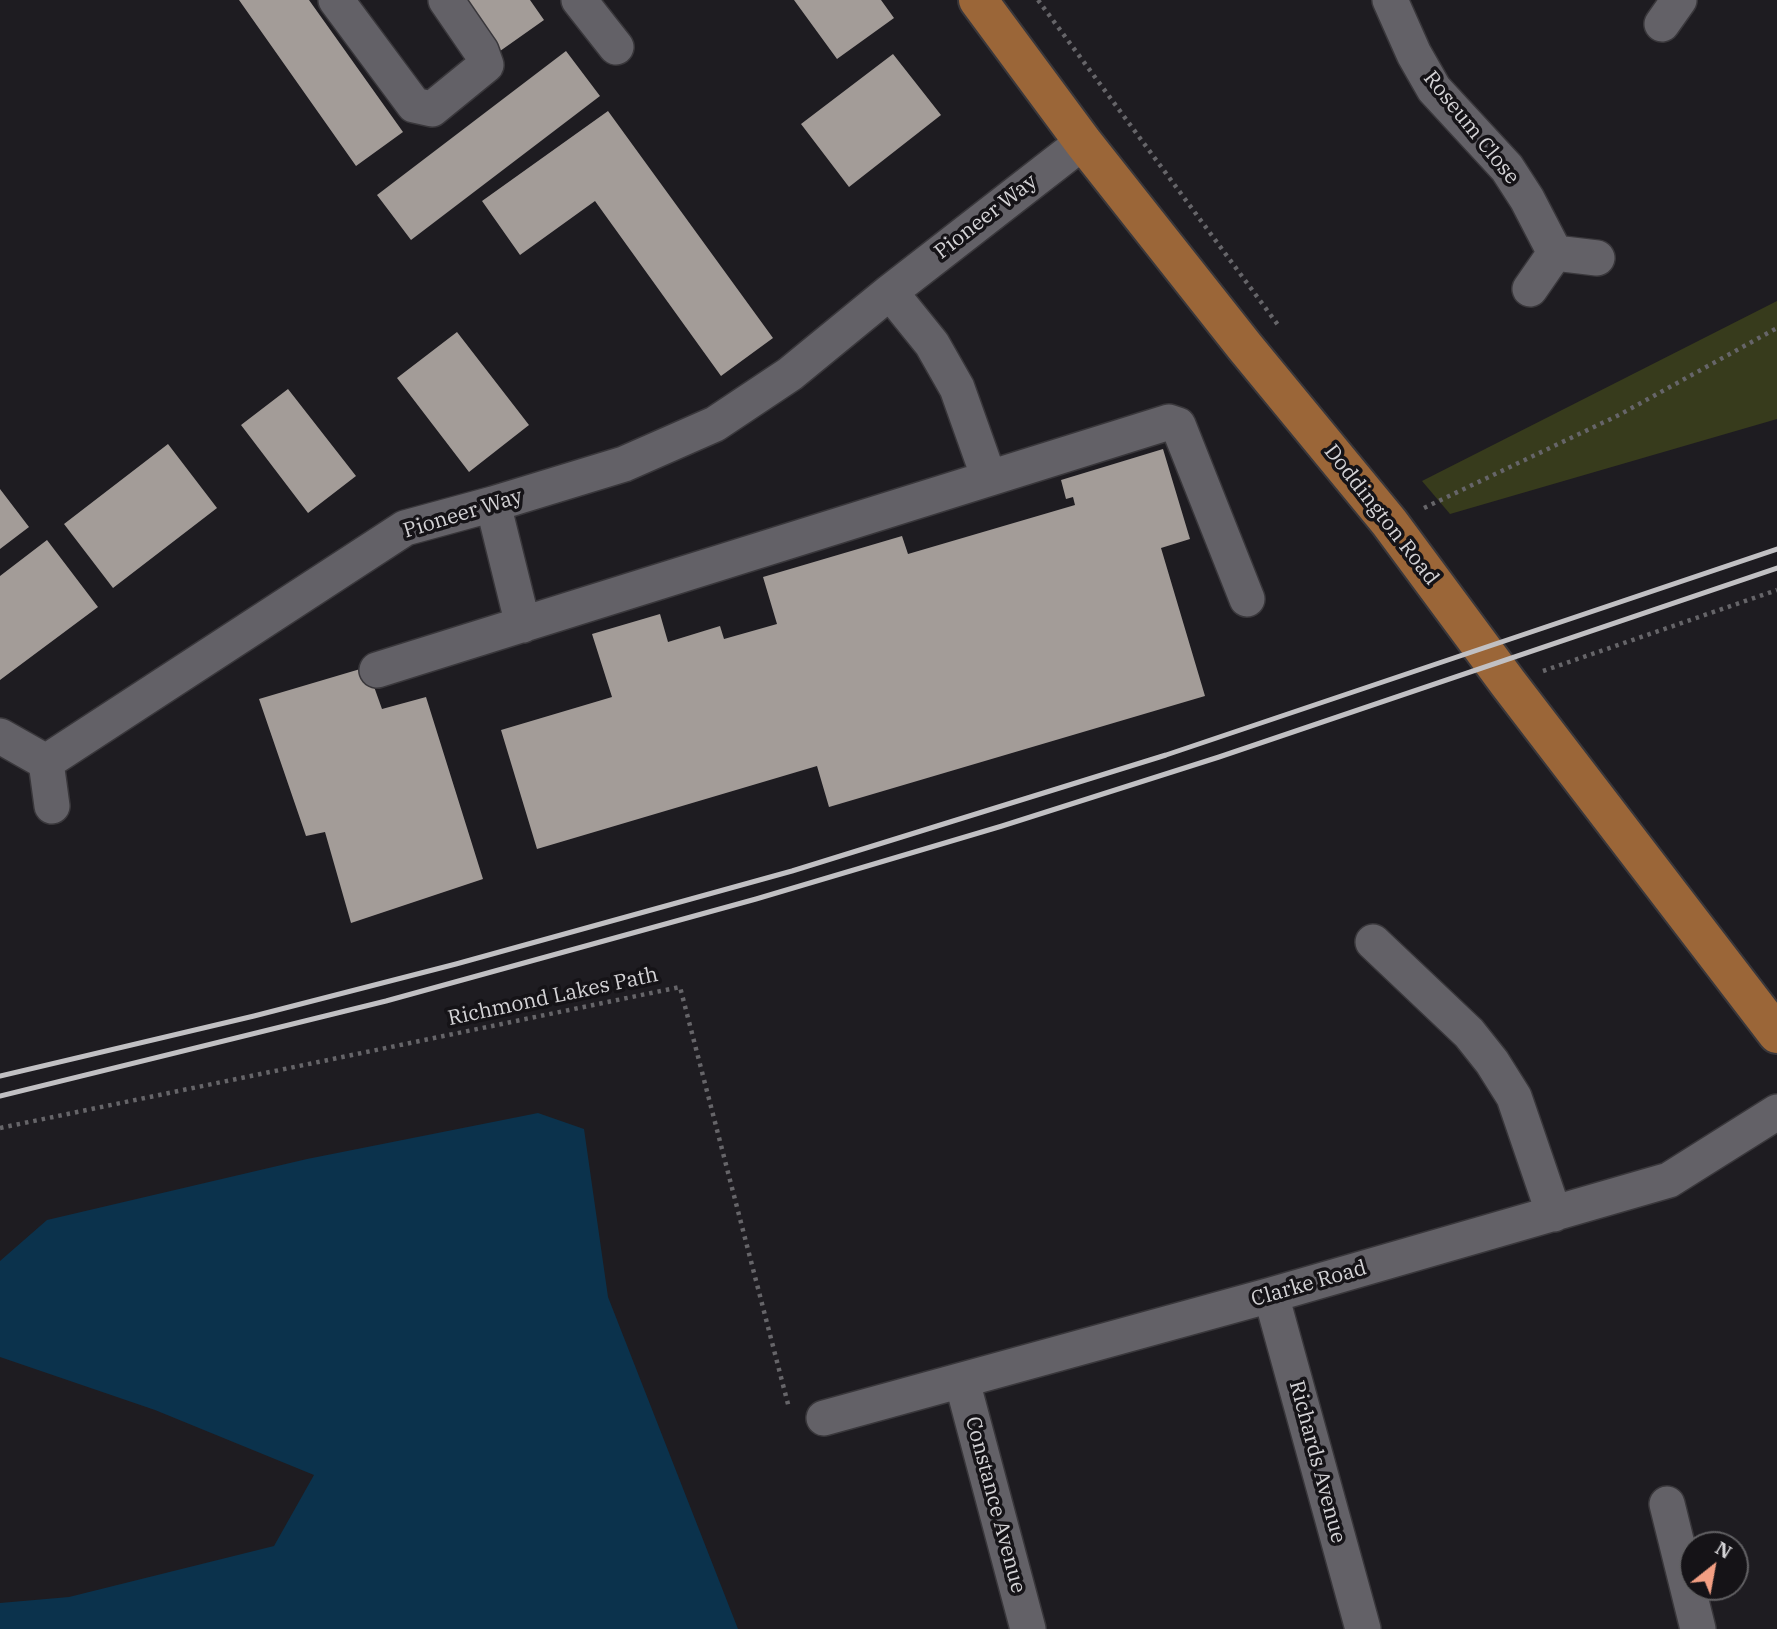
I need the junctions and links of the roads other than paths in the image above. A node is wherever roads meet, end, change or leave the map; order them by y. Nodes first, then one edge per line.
1 (336, 0) edge
2 (446, 0) edge
3 (579, 0) edge
4 (978, 0) edge
5 (1390, 0) edge
6 (616, 47) dead end
7 (1083, 142) junction
8 (1555, 253) junction
9 (1597, 258) dead end
10 (1530, 289) dead end
11 (890, 292) junction
12 (989, 478) junction
13 (493, 504) junction
14 (1247, 599) dead end
15 (523, 625) junction
16 (377, 670) dead end
17 (2, 737) edge
18 (46, 762) junction
19 (52, 806) dead end
20 (1373, 942) dead end
21 (1777, 1034) edge
22 (1777, 1112) edge
23 (1554, 1214) junction
24 (1271, 1295) junction
25 (962, 1381) junction
26 (824, 1418) road end
27 (1667, 1504) dead end
28 (1028, 1629) edge
29 (1363, 1629) edge
30 (1698, 1629) edge

1 - 2 street
3 - 6 street
4 - 7 main road, Doddington Road
5 - 8 street, Roseum Close
7 - 11 street, Pioneer Way
7 - 21 main road, Doddington Road
8 - 9 street
8 - 10 street
11 - 12 street
11 - 13 street, Pioneer Way
12 - 14 street
12 - 15 street
13 - 15 street
13 - 18 street, Pioneer Way
15 - 16 street
17 - 18 street
18 - 19 street
20 - 23 street
22 - 23 street, Clarke Road
23 - 24 street, Clarke Road
24 - 25 street, Clarke Road
24 - 29 street, Richards Avenue
25 - 26 street, Clarke Road
25 - 28 street, Constance Avenue
27 - 30 street

